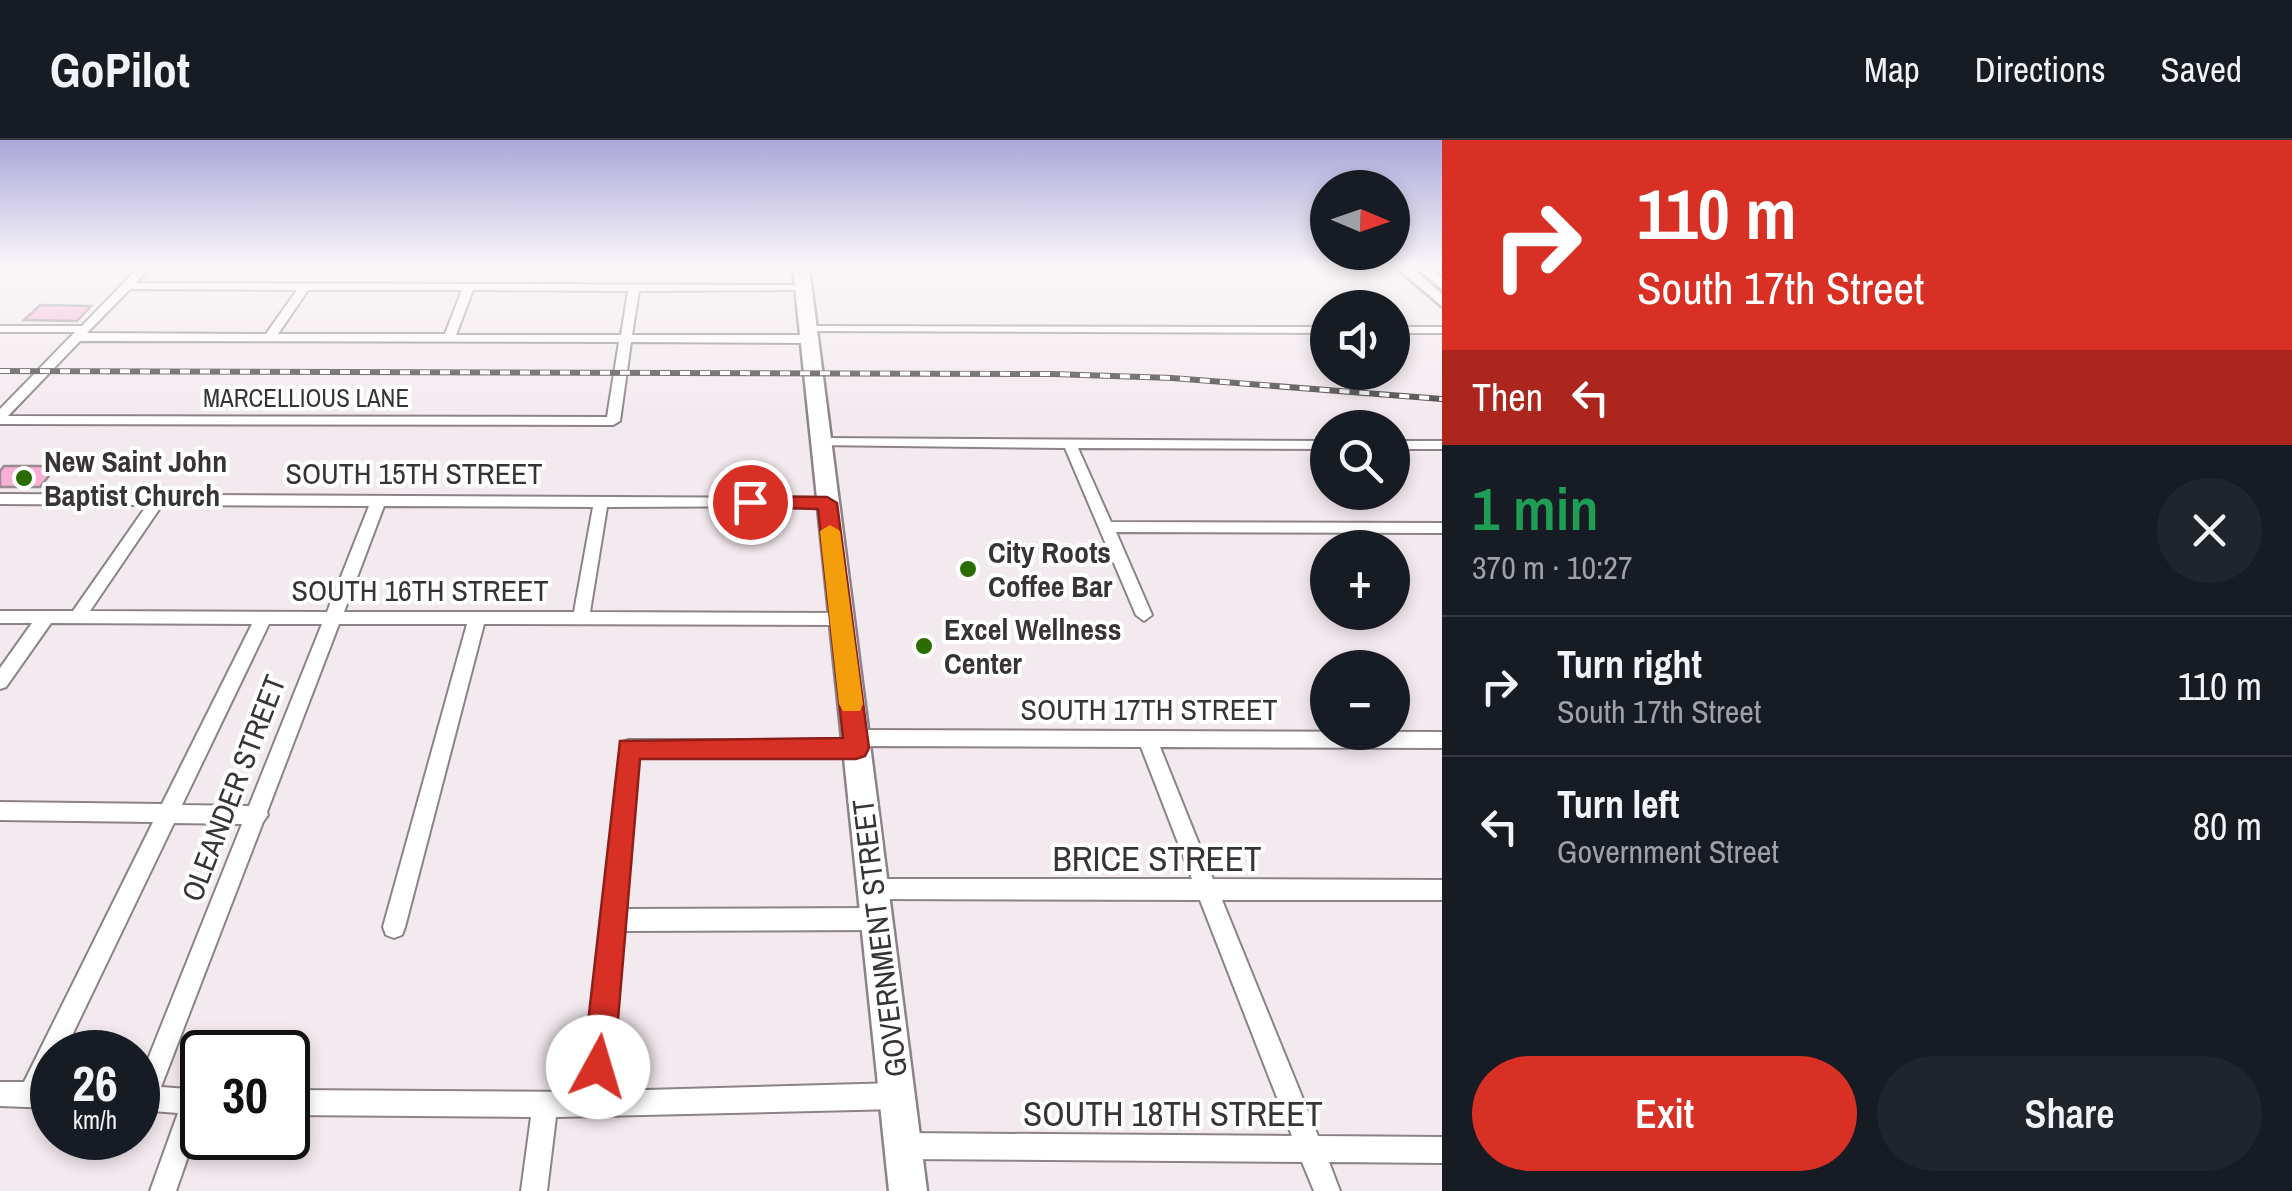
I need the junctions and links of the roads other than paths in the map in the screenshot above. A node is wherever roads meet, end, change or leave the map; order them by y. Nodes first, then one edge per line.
1 (99, 316) edge
2 (284, 316) edge
3 (458, 316) edge
4 (630, 316) edge
5 (807, 316) edge
6 (0, 330) edge
7 (1310, 330) edge
8 (1410, 330) edge
9 (1442, 330) edge
10 (82, 333) junction
11 (809, 334) junction
12 (270, 337) junction
13 (449, 338) junction
14 (626, 339) junction
15 (0, 419) edge
16 (820, 442) junction
17 (1070, 444) junction
18 (1310, 444) edge
19 (1410, 445) edge
20 (1442, 445) edge
21 (0, 499) edge
22 (157, 500) junction
23 (380, 500) junction
24 (601, 501) junction
25 (827, 503) junction
26 (1106, 527) junction
27 (1442, 528) edge
28 (1144, 614) dead end
29 (0, 616) edge
30 (78, 616) junction
31 (46, 617) junction
32 (264, 617) junction
33 (333, 618) junction
34 (580, 618) junction
35 (477, 619) junction
36 (841, 619) junction
37 (0, 682) edge
38 (1146, 739) junction
39 (856, 743) junction
40 (1439, 744) edge
41 (0, 811) edge
42 (167, 812) junction
43 (258, 814) junction
44 (1442, 890) edge
45 (1208, 891) junction
46 (874, 904) junction
47 (613, 920) junction
48 (394, 926) dead end
49 (70, 1030) edge
50 (160, 1053) edge
51 (0, 1094) edge
52 (30, 1095) edge
53 (898, 1096) junction
54 (310, 1103) edge
55 (595, 1104) junction
56 (545, 1105) junction
57 (903, 1146) junction
58 (180, 1148) edge
59 (1311, 1150) junction
60 (1442, 1150) edge
61 (162, 1191) edge
62 (534, 1191) edge
63 (908, 1191) edge
64 (1328, 1191) edge

1 - 10 street
2 - 12 street
3 - 13 street
4 - 14 street
5 - 11 main road, GOVERNMENT STREET
6 - 10 street
7 - 11 street
8 - 9 street
10 - 12 street
10 - 15 street
11 - 14 street
11 - 16 main road, GOVERNMENT STREET
12 - 13 street
13 - 14 street
14 - 15 street, MARCELLIOUS LANE
16 - 17 street
16 - 25 main road, GOVERNMENT STREET
17 - 18 street
17 - 26 street
19 - 20 street
21 - 22 street, SOUTH 15TH STREET
22 - 23 street, SOUTH 15TH STREET
22 - 30 street
23 - 24 street, SOUTH 15TH STREET
23 - 33 street, OLEANDER STREET
24 - 25 street, SOUTH 15TH STREET
24 - 34 street
25 - 36 main road, GOVERNMENT STREET
26 - 27 street
26 - 28 street
29 - 31 street, SOUTH 16TH STREET
30 - 31 street, SOUTH 16TH STREET
30 - 32 street, SOUTH 16TH STREET
31 - 37 street
32 - 33 street, SOUTH 16TH STREET
32 - 42 street
33 - 35 street, SOUTH 16TH STREET
33 - 43 street, OLEANDER STREET
34 - 35 street, SOUTH 16TH STREET
34 - 36 street, SOUTH 16TH STREET
35 - 48 street
36 - 39 main road, GOVERNMENT STREET
38 - 39 street, SOUTH 17TH STREET
38 - 40 street, SOUTH 17TH STREET
38 - 45 street
39 - 46 main road, GOVERNMENT STREET
39 - 47 street, SOUTH 17TH STREET
41 - 42 street
42 - 43 street
42 - 49 street
43 - 50 street, OLEANDER STREET
44 - 45 street, BRICE STREET
45 - 46 street, BRICE STREET
45 - 59 street
46 - 47 street, BRICE STREET
46 - 53 main road, GOVERNMENT STREET
47 - 55 street
51 - 52 street
53 - 55 street
53 - 57 main road, GOVERNMENT STREET
54 - 56 street
55 - 56 street
56 - 62 street
57 - 59 street, SOUTH 18TH STREET
57 - 63 main road, GOVERNMENT STREET
58 - 61 street
59 - 60 street, SOUTH 18TH STREET
59 - 64 street

